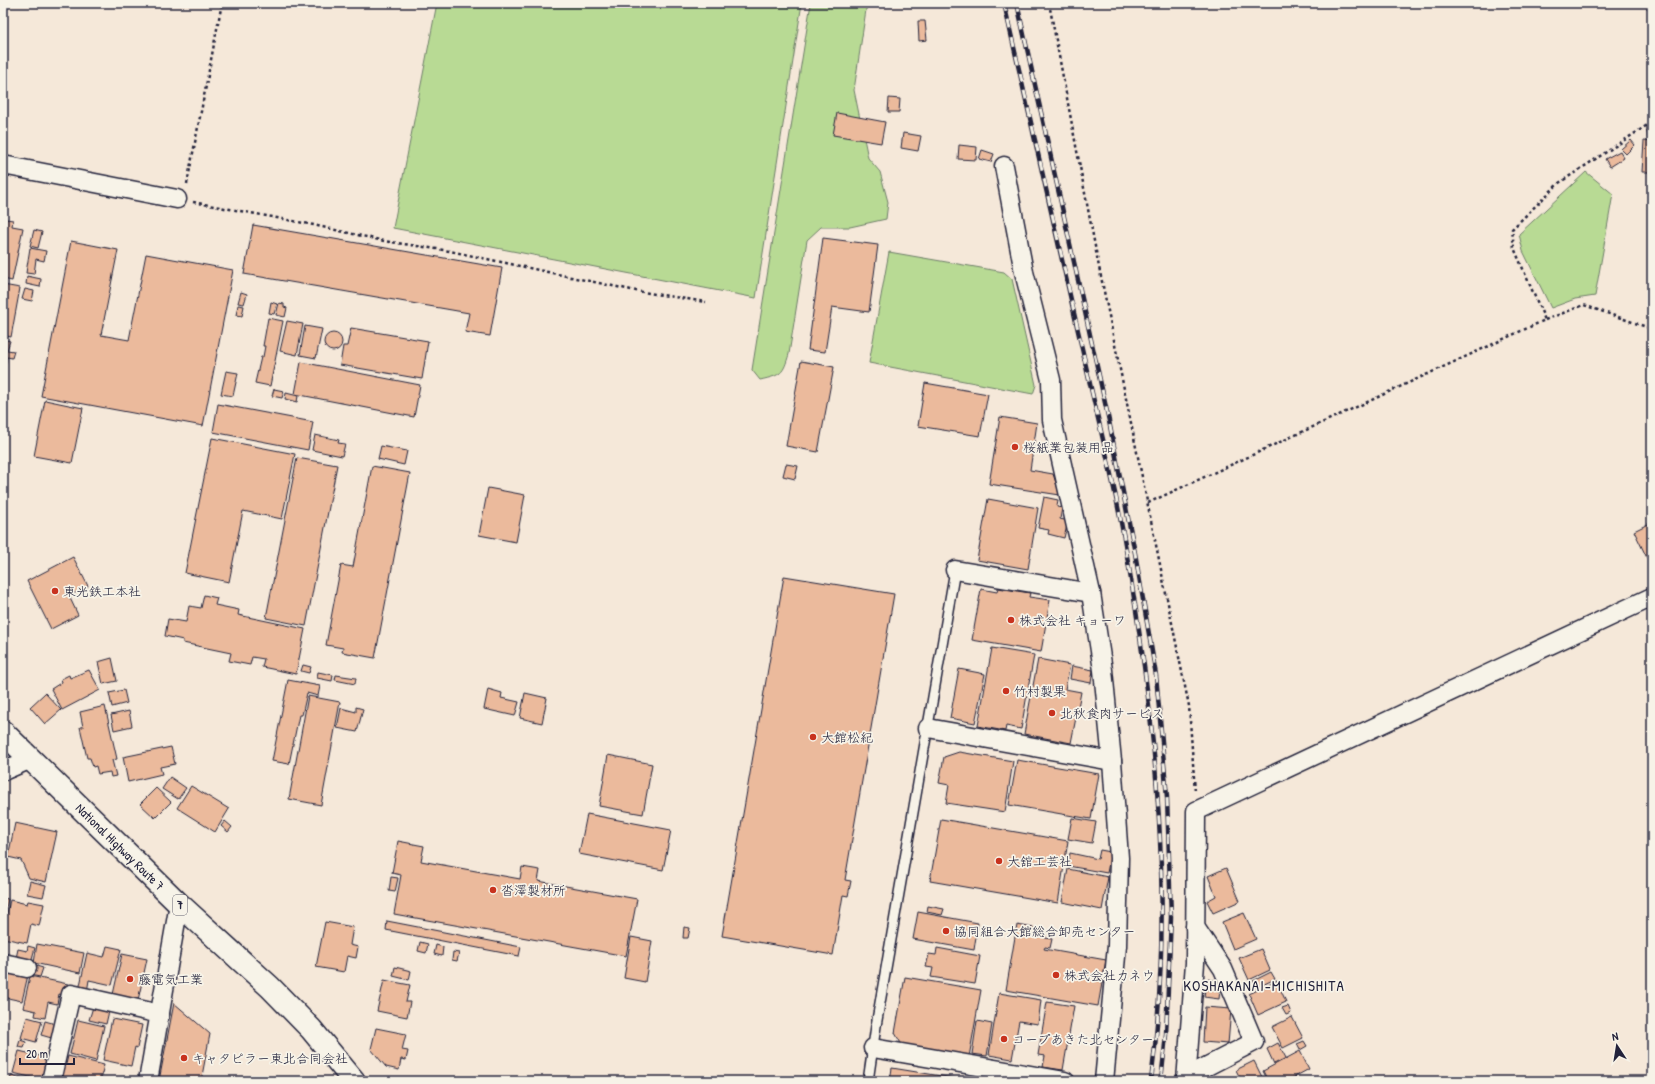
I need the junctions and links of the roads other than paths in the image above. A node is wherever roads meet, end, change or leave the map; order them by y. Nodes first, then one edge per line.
1 (3, 165) edge
2 (1004, 166) dead end
3 (180, 200) road end
4 (955, 570) joint
5 (1090, 593) junction
6 (1652, 597) edge
7 (928, 728) junction
8 (3, 732) edge
9 (31, 759) junction
10 (1112, 761) junction
11 (3, 771) edge
12 (179, 904) junction
13 (1196, 927) junction
14 (3, 963) edge
15 (27, 968) dead end
16 (160, 1014) junction
17 (873, 1048) junction
18 (1186, 1079) edge
19 (51, 1081) edge
20 (148, 1081) edge
21 (354, 1081) edge
22 (868, 1081) edge
23 (1065, 1081) edge
24 (1104, 1081) edge

1 - 3 street
2 - 5 street
4 - 5 street
4 - 7 lane
5 - 10 street
6 - 13 street
7 - 10 street
7 - 17 lane
8 - 9 highway, National Highway Route 7 / 7
9 - 11 street
9 - 12 highway, National Highway Route 7 / 7
10 - 24 street
12 - 16 street
12 - 21 highway, National Highway Route 7 / 7
13 - 18 street
13 - 18 street
14 - 15 street
16 - 19 street
16 - 20 street
17 - 22 lane
17 - 23 street

